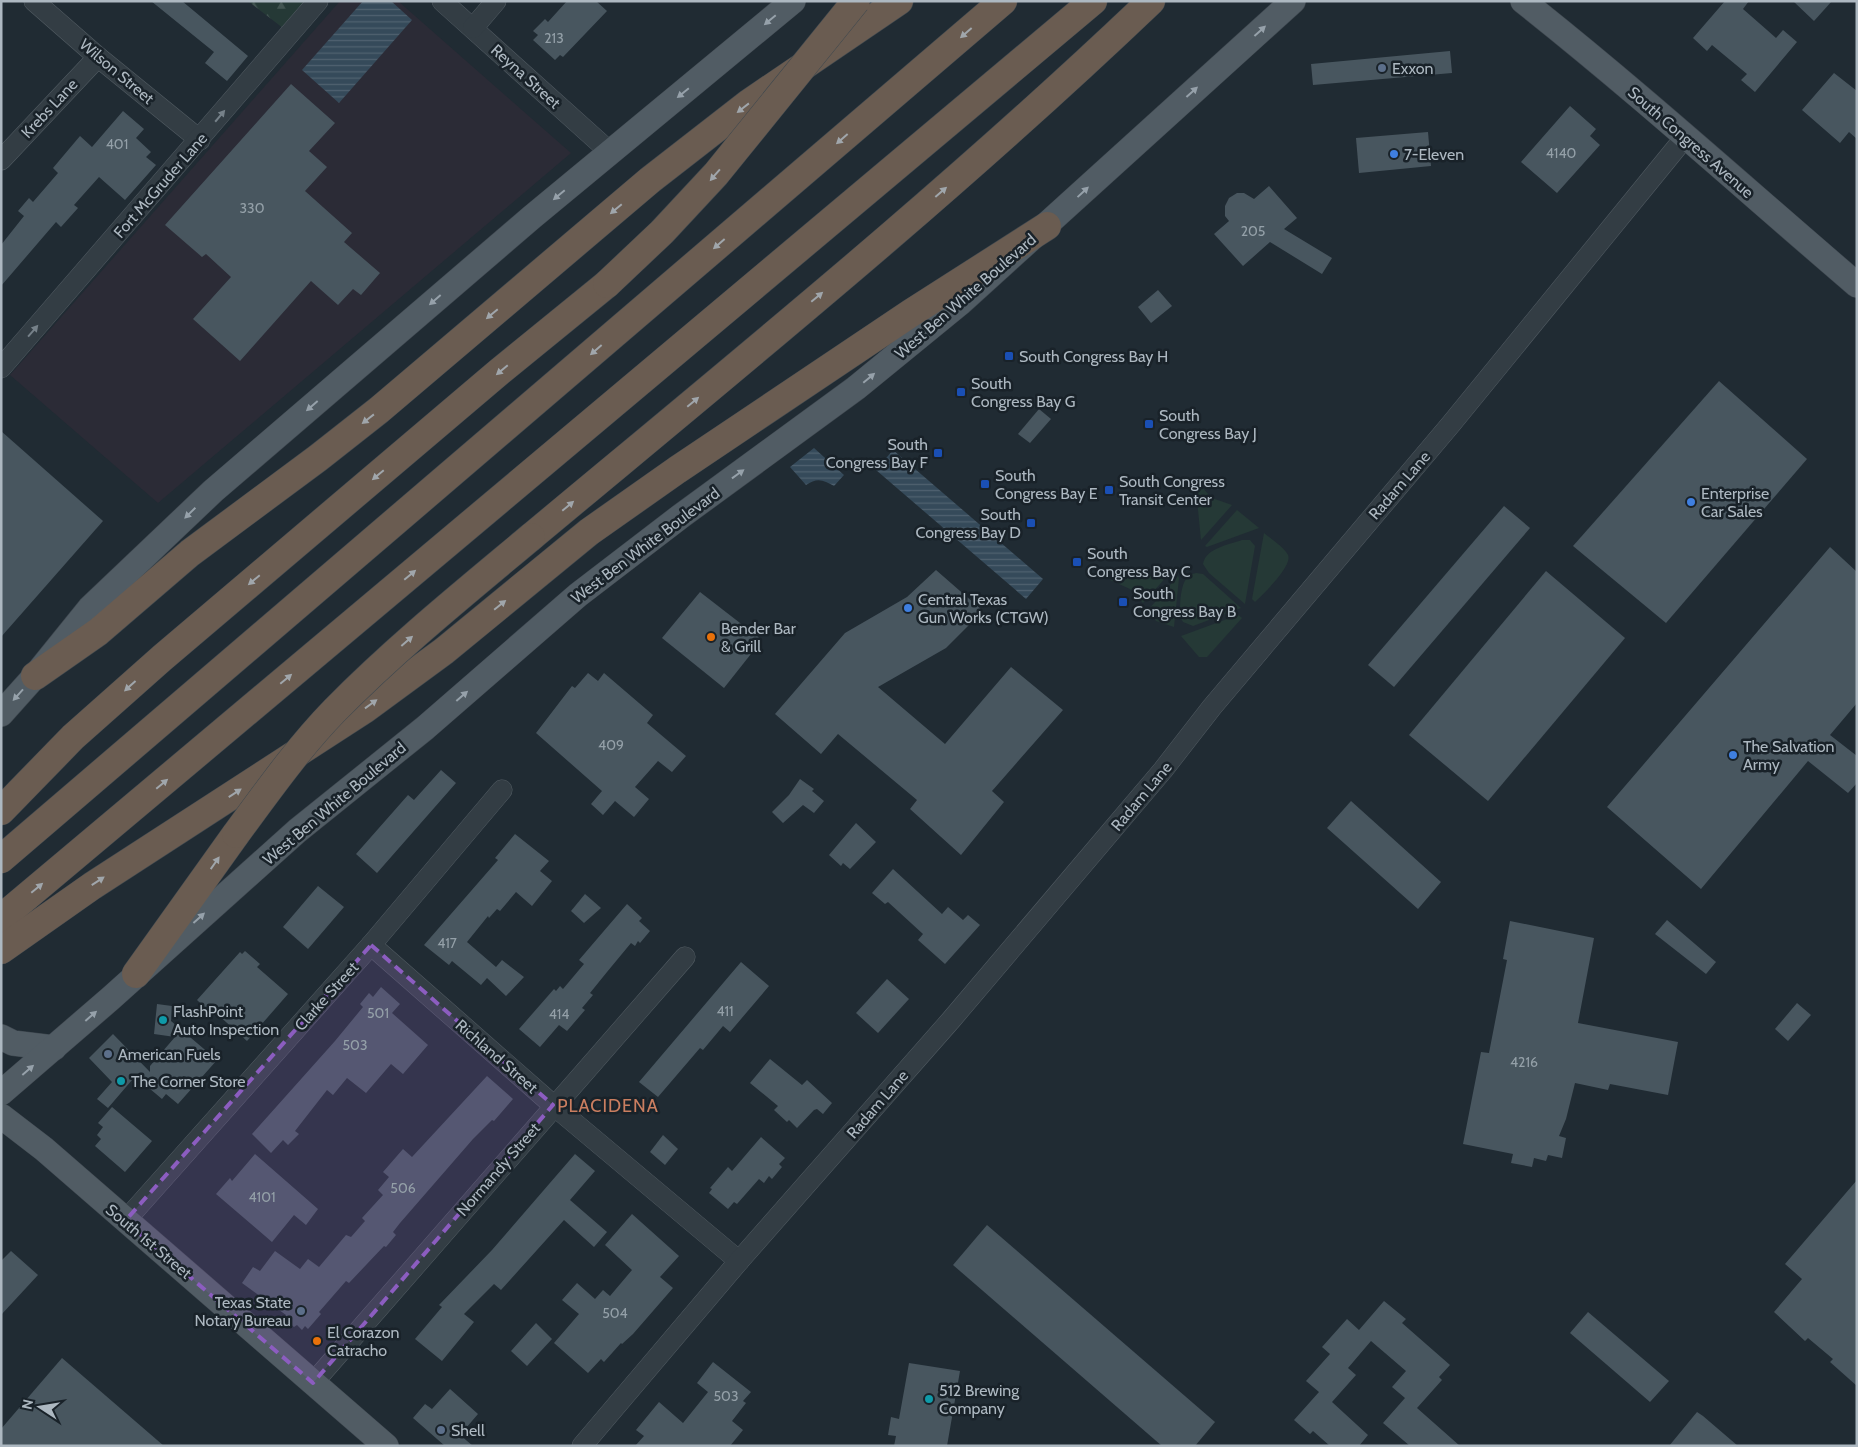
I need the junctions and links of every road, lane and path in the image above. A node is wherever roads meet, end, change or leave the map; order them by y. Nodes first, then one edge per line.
1 (34, 1) edge
2 (318, 1) edge
3 (442, 1) edge
4 (496, 1) edge
5 (793, 1) edge
6 (856, 1) edge
7 (899, 1) edge
8 (1003, 1) edge
9 (1092, 1) edge
10 (1152, 1) edge
11 (1293, 1) edge
12 (1523, 1) edge
13 (473, 28) junction
14 (98, 56) junction
15 (1686, 136) junction
16 (200, 140) junction
17 (610, 152) junction
18 (1, 160) edge
19 (1047, 226) junction
20 (1857, 285) edge
21 (1, 368) edge
22 (35, 676) junction
23 (1, 714) edge
24 (502, 790) dead end
25 (1, 811) edge
26 (1, 859) edge
27 (1, 921) edge
28 (371, 945) junction
29 (1, 950) edge
30 (685, 957) dead end
31 (136, 974) junction
32 (1, 1037) edge
33 (54, 1048) junction
34 (1, 1093) edge
35 (553, 1105) junction
36 (1, 1116) edge
37 (125, 1221) junction
38 (739, 1261) junction
39 (313, 1383) junction
40 (386, 1446) edge
41 (582, 1446) edge

1 - 14 street, Wilson Street
16 -> 2 street, Fort McGruder Lane
3 - 13 street, Reyna Street
4 - 13 street
5 -> 17 main road
6 -> 25 highway, bridge
7 -> 22 highway
8 -> 26 highway
27 -> 9 highway
31 -> 10 highway, bridge
19 -> 11 main road, West Ben White Boulevard
12 - 15 main road, South Congress Avenue
13 - 17 street, Reyna Street
14 - 16 street, Wilson Street
14 - 18 street, Krebs Lane
15 - 20 main road, South Congress Avenue
15 - 38 street, Radam Lane
21 -> 16 street, Fort McGruder Lane
17 -> 22 main road
29 -> 19 highway
31 -> 19 main road, West Ben White Boulevard
22 -> 23 main road
24 - 28 street, Clarke Street
28 - 35 street, Richland Street
28 - 37 street, Clarke Street
30 - 35 street, Normandy Street
33 -> 31 main road, West Ben White Boulevard
32 - 33 main road
34 -> 33 main road, West Ben White Boulevard
35 - 38 street, Richland Street
35 - 39 street, Normandy Street
36 - 37 main road, South 1st Street
37 - 39 main road, South 1st Street
38 - 41 street, Radam Lane
39 - 40 main road, South 1st Street

